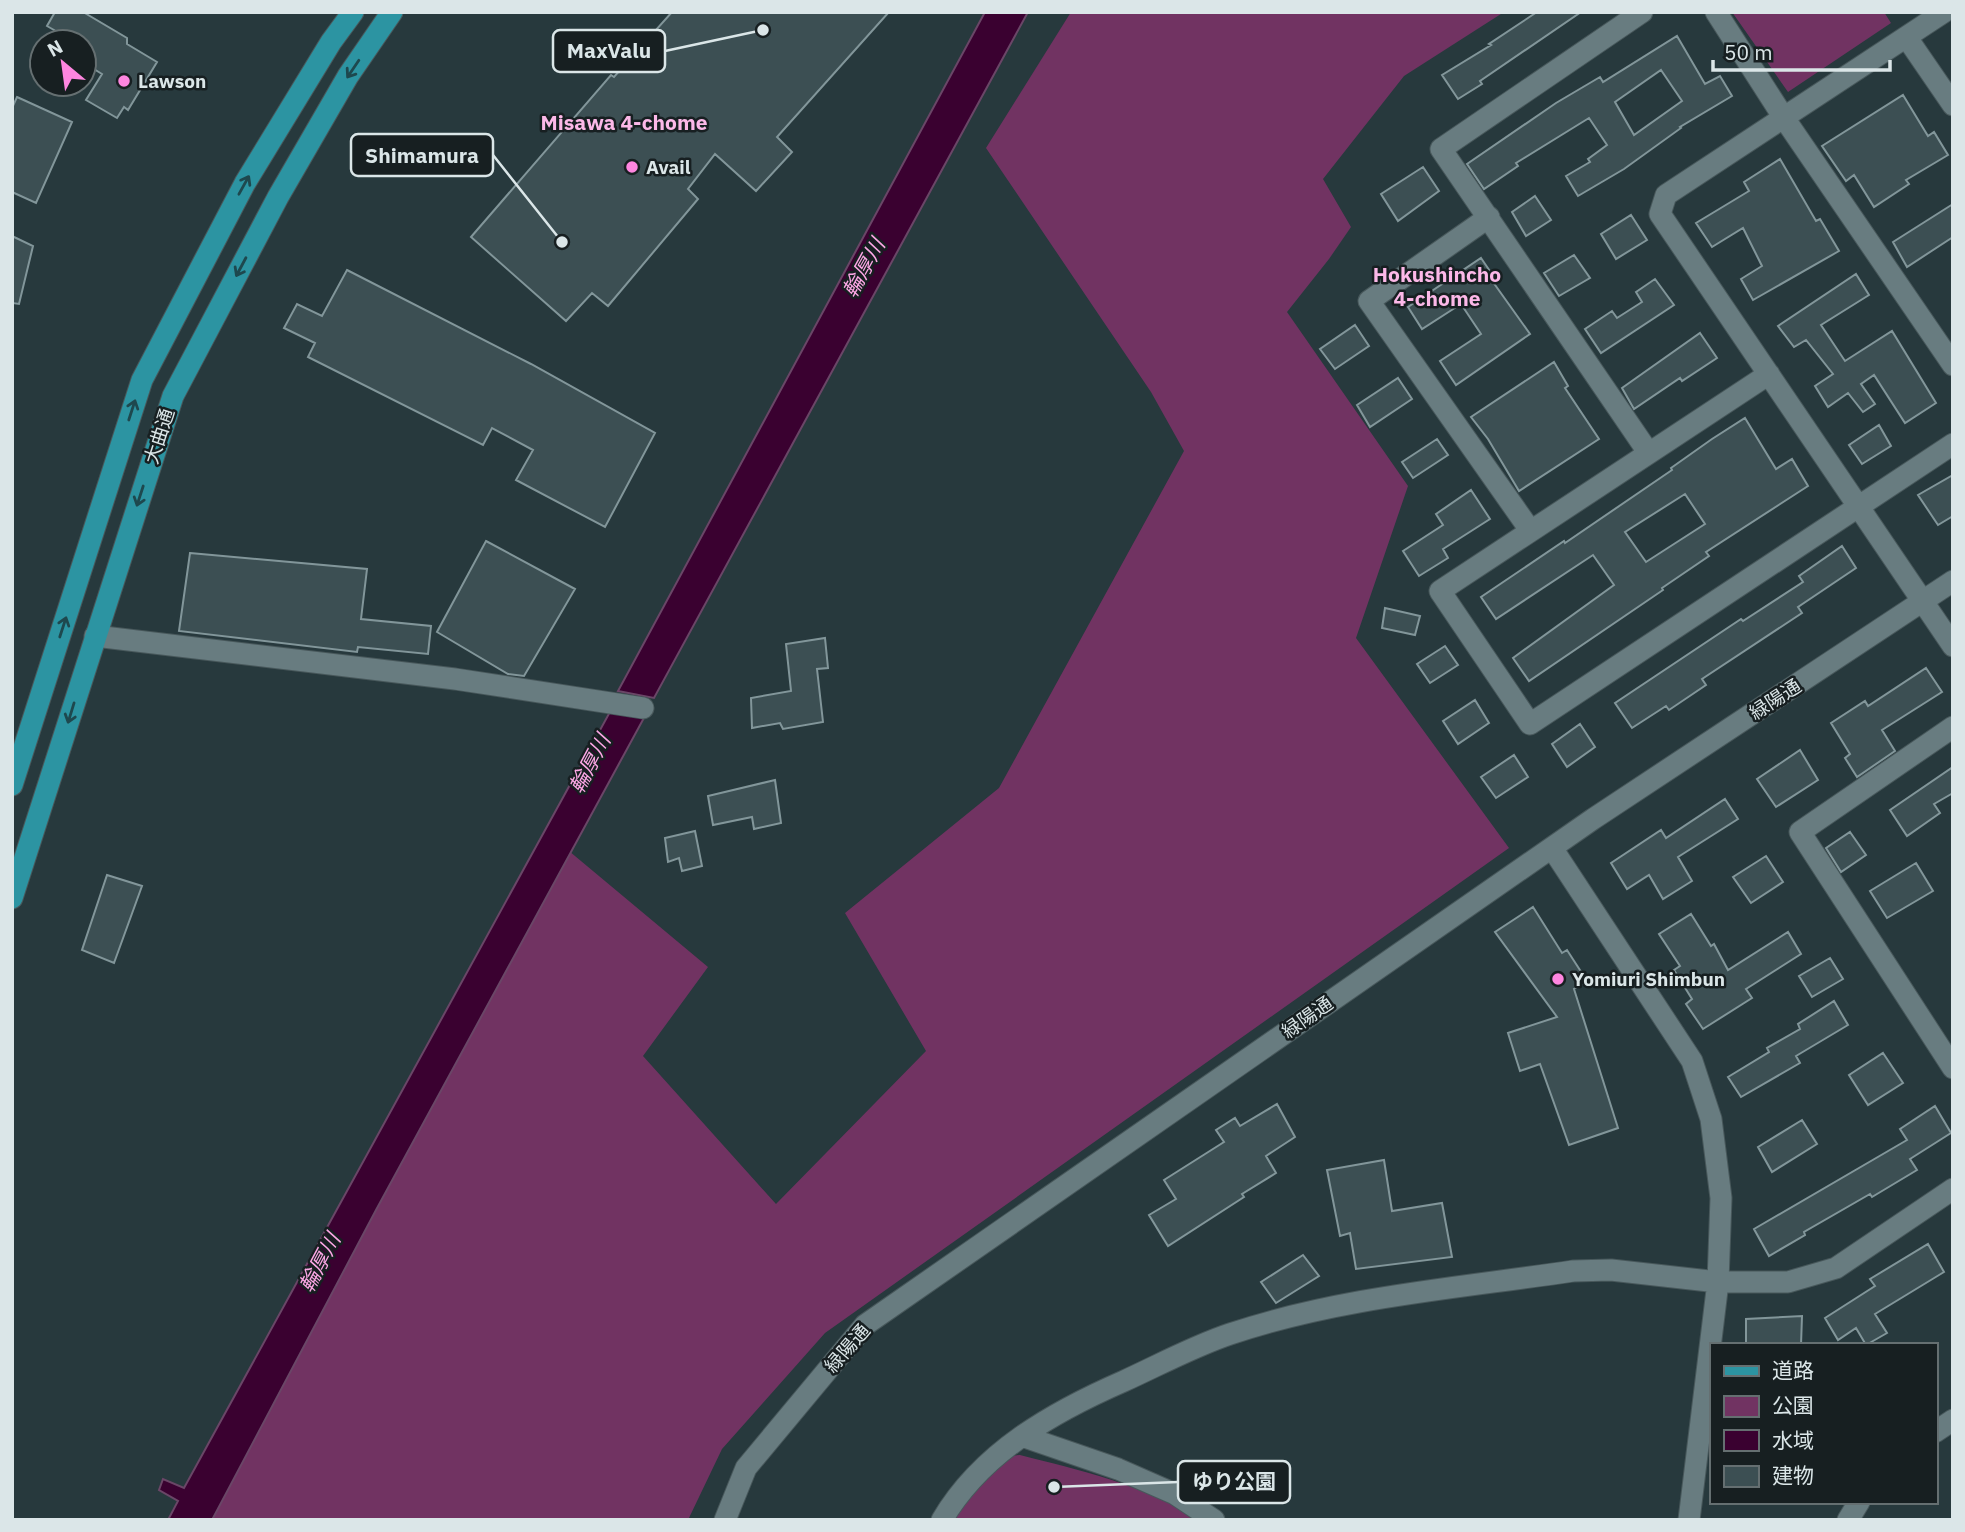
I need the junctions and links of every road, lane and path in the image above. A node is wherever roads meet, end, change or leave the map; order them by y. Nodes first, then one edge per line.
1 (353, 12) edge
2 (392, 12) edge
3 (1642, 12) edge
4 (1716, 12) edge
5 (1944, 12) edge
6 (1921, 19) edge
7 (1907, 38) junction
8 (1953, 105) edge
9 (1784, 118) junction
10 (1489, 217) junction
11 (1953, 365) edge
12 (1769, 374) junction
13 (1953, 444) edge
14 (1648, 452) junction
15 (1860, 507) junction
16 (1530, 530) junction
17 (1953, 580) edge
18 (1923, 601) junction
19 (95, 636) junction
20 (1953, 646) edge
21 (643, 708) dead end
22 (1953, 727) edge
23 (12, 785) edge
24 (1552, 848) junction
25 (12, 898) edge
26 (1953, 1068) edge
27 (1953, 1189) edge
28 (1718, 1282) junction
29 (1711, 1343) edge
30 (1710, 1348) edge
31 (1953, 1420) edge
32 (1937, 1431) edge
33 (1022, 1436) junction
34 (1859, 1504) edge
35 (725, 1520) edge
36 (942, 1520) edge
37 (1214, 1520) edge
38 (1689, 1520) edge
39 (1849, 1520) edge

23 -> 1 main road, 大曲通
2 -> 19 main road, 大曲通
3 - 10 street
4 - 9 street
5 - 6 street
6 - 7 street
7 - 8 street
7 - 9 street
9 - 11 street
9 - 12 street
10 - 14 street
10 - 16 street
12 - 14 street
12 - 15 street
13 - 15 street
14 - 16 street
15 - 16 street
15 - 18 street
17 - 18 street, 緑陽通
18 - 20 street
18 - 24 street, 緑陽通
19 - 21 street
19 -> 25 main road, 大曲通
22 - 26 street
24 - 28 street
24 - 35 street, 緑陽通
27 - 28 street
28 - 29 street
28 - 33 street
30 - 38 street
31 - 32 street
33 - 36 street
33 - 37 street
34 - 39 street

